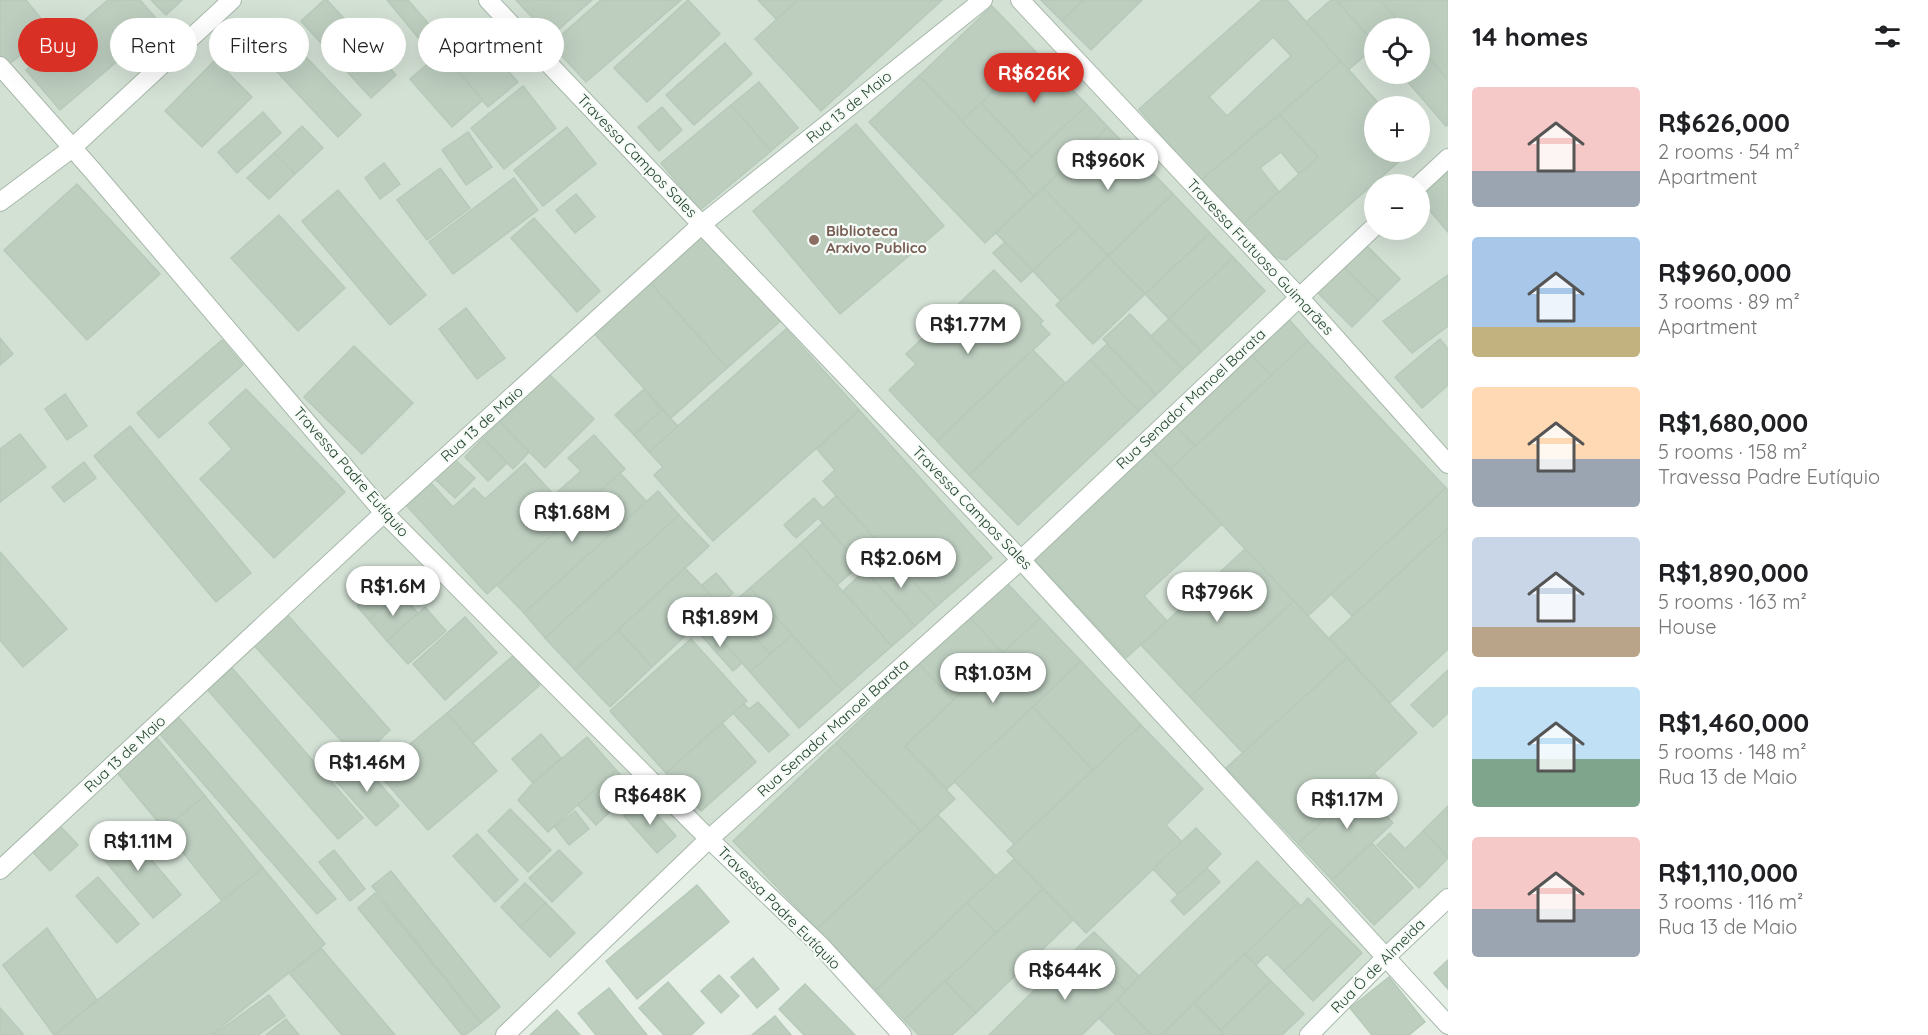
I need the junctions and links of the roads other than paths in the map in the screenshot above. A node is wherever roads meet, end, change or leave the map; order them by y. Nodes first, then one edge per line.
1 (232, 0) edge
2 (488, 0) edge
3 (983, 0) edge
4 (1020, 0) edge
5 (0, 66) edge
6 (71, 148) junction
7 (1448, 158) edge
8 (1430, 175) edge
9 (0, 202) edge
10 (702, 224) junction
11 (1364, 236) edge
12 (1299, 297) junction
13 (1448, 464) edge
14 (384, 513) junction
15 (1021, 560) junction
16 (709, 839) junction
17 (0, 870) edge
18 (1448, 898) edge
19 (1387, 956) junction
20 (1448, 1025) edge
21 (505, 1035) edge
22 (902, 1035) edge
23 (1309, 1035) edge

1 - 6 street
2 - 10 street, Travessa Campos Sales
3 - 10 street, Rua 13 de Maio
4 - 12 street, Travessa Frutuoso Guimarães
5 - 6 street, Travessa Padre Eutíquio
6 - 9 street
6 - 14 street, Travessa Padre Eutíquio
7 - 8 street
10 - 14 street, Rua 13 de Maio
10 - 15 street, Travessa Campos Sales
11 - 12 street, Rua Senador Manoel Barata
12 - 13 street, Travessa Frutuoso Guimarães
12 - 15 street, Rua Senador Manoel Barata
14 - 16 street, Travessa Padre Eutíquio
14 - 17 street, Rua 13 de Maio
15 - 16 street, Rua Senador Manoel Barata
15 - 19 street, Travessa Campos Sales
16 - 21 street, Rua Senador Manoel Barata
16 - 22 street, Travessa Padre Eutíquio
18 - 19 street, Rua Ó de Almeida
19 - 20 street, Travessa Campos Sales
19 - 23 street, Rua Ó de Almeida

